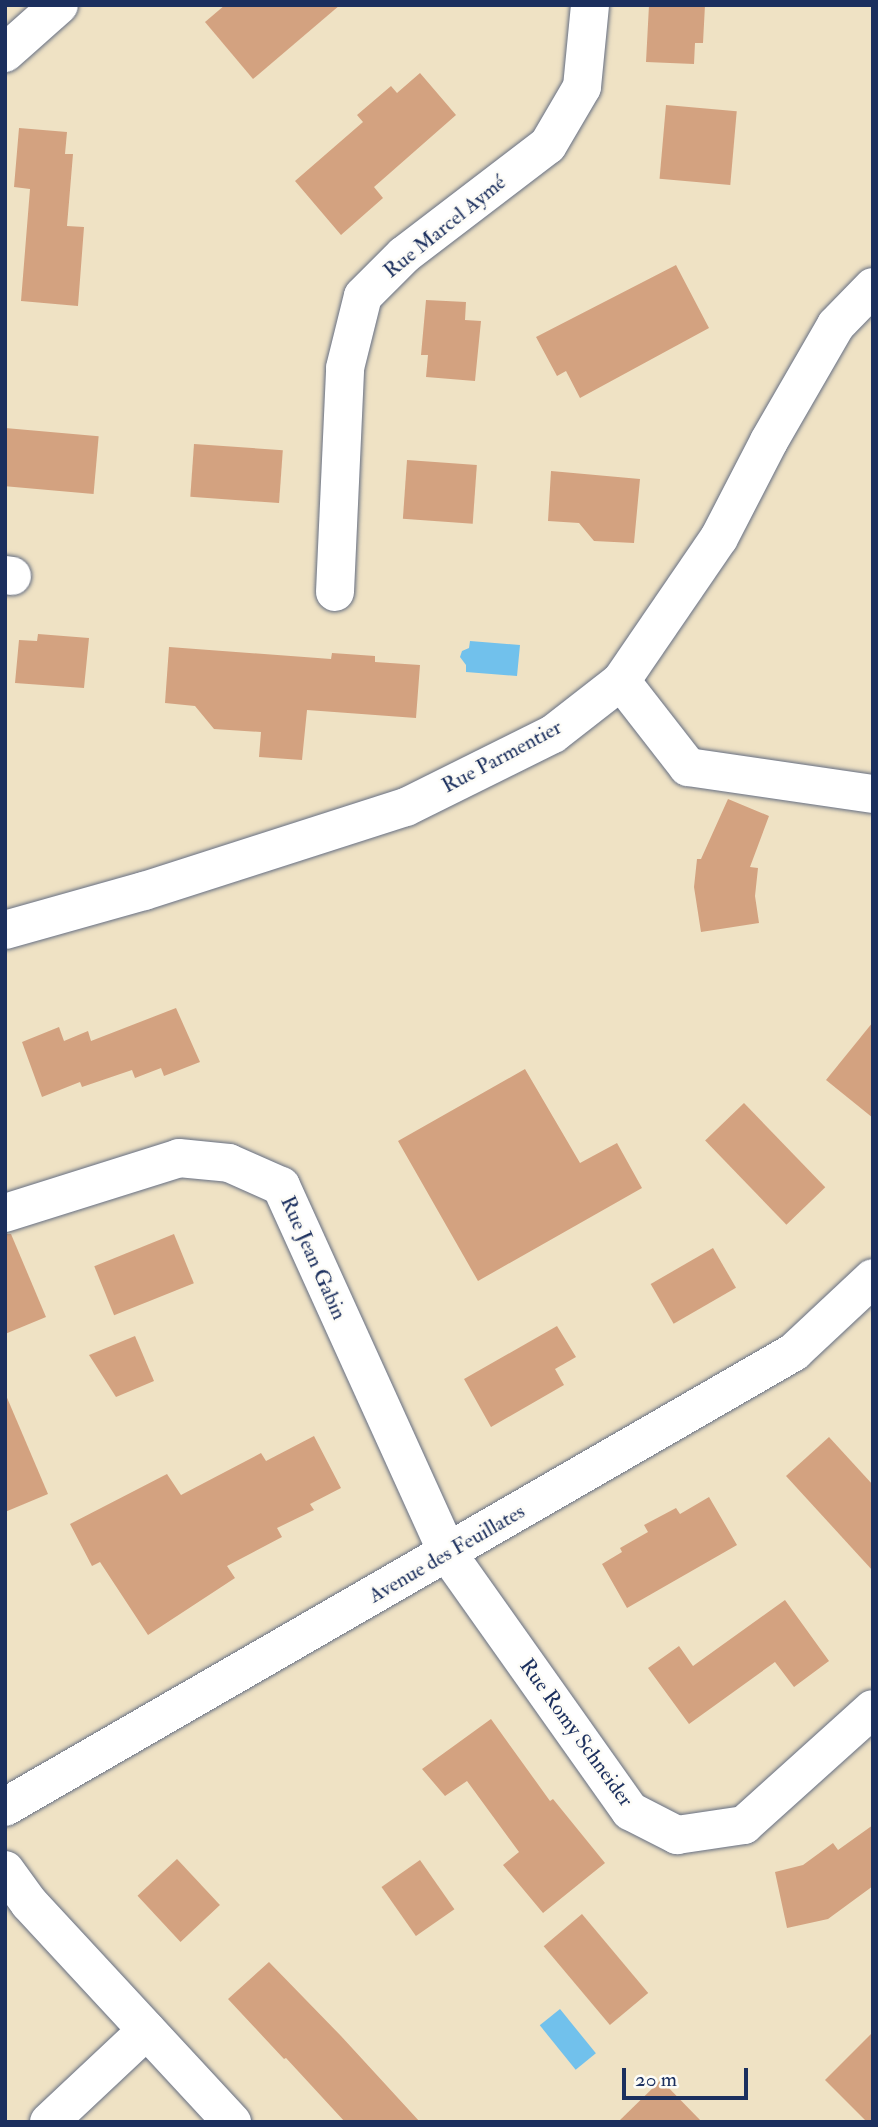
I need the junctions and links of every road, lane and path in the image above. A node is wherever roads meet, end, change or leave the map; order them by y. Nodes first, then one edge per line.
1 (59, 5) edge
2 (590, 5) edge
3 (5, 53) edge
4 (873, 287) edge
5 (335, 592) dead end
6 (621, 681) junction
7 (873, 794) edge
8 (5, 930) edge
9 (5, 1213) edge
10 (873, 1278) edge
11 (448, 1554) junction
12 (873, 1709) edge
13 (5, 1807) edge
14 (5, 1870) edge
15 (147, 2030) junction
16 (49, 2122) edge
17 (232, 2122) edge

1 - 3 street
2 - 5 street, Rue Marcel Aymé
4 - 6 street, Rue Parmentier
6 - 7 street
6 - 8 street, Rue Parmentier
9 - 11 street, Rue Jean Gabin
10 - 11 street, Avenue des Feuillates
11 - 12 street, Rue Romy Schneider
11 - 13 street, Avenue des Feuillates
14 - 15 street
15 - 16 street
15 - 17 street

